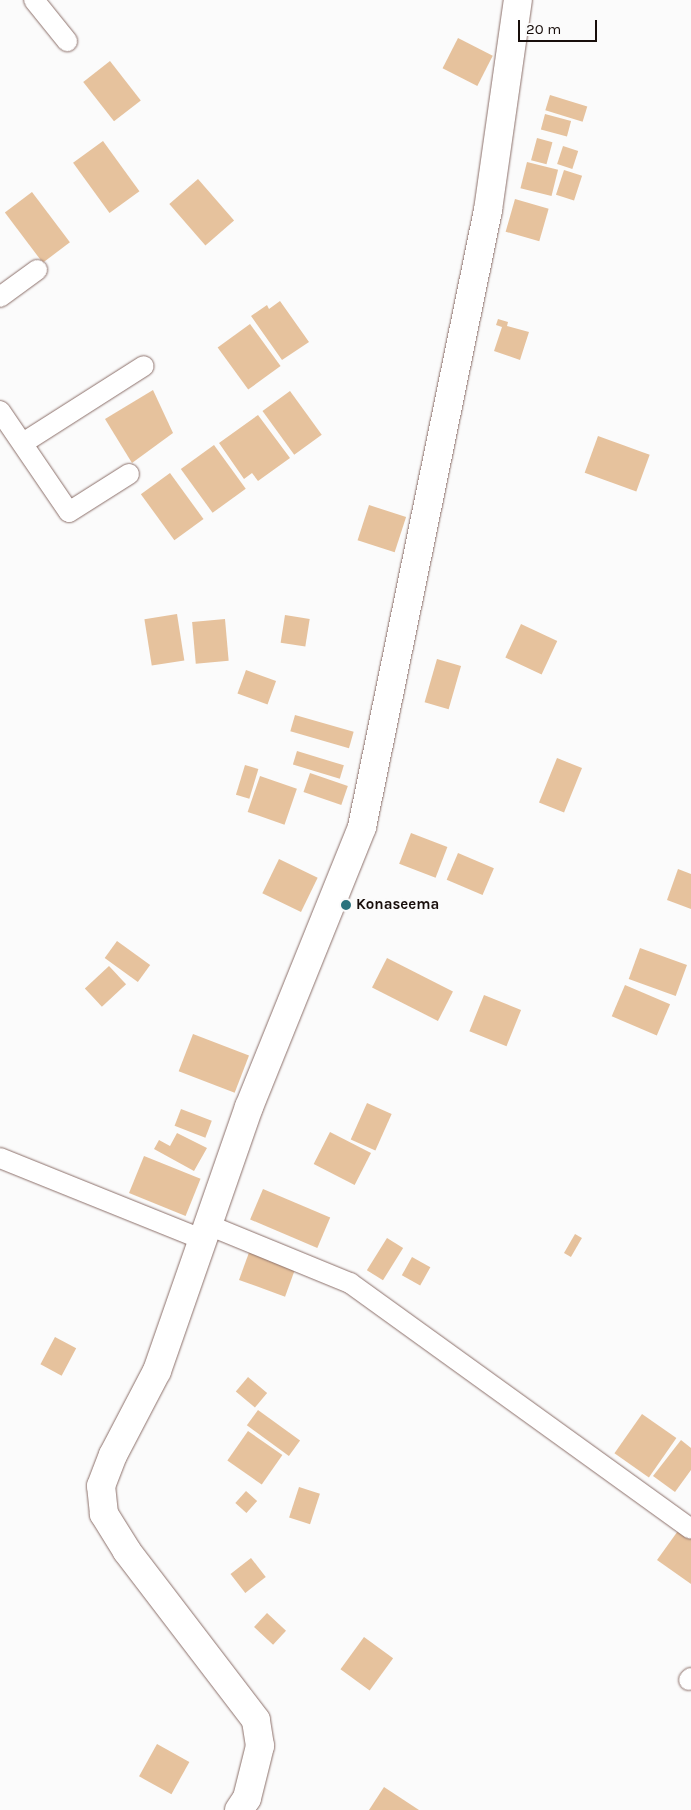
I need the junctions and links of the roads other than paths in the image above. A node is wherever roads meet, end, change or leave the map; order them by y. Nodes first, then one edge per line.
1 (34, 0) edge
2 (518, 0) edge
3 (67, 40) dead end
4 (37, 270) dead end
5 (0, 297) edge
6 (144, 366) dead end
7 (0, 411) edge
8 (22, 443) junction
9 (129, 474) dead end
10 (0, 1158) edge
11 (203, 1231) junction
12 (691, 1529) edge
13 (239, 1810) edge

1 - 3 street
2 - 11 main road
4 - 5 street
6 - 8 street
7 - 8 street
8 - 9 street
10 - 11 street
11 - 12 street
11 - 13 main road

